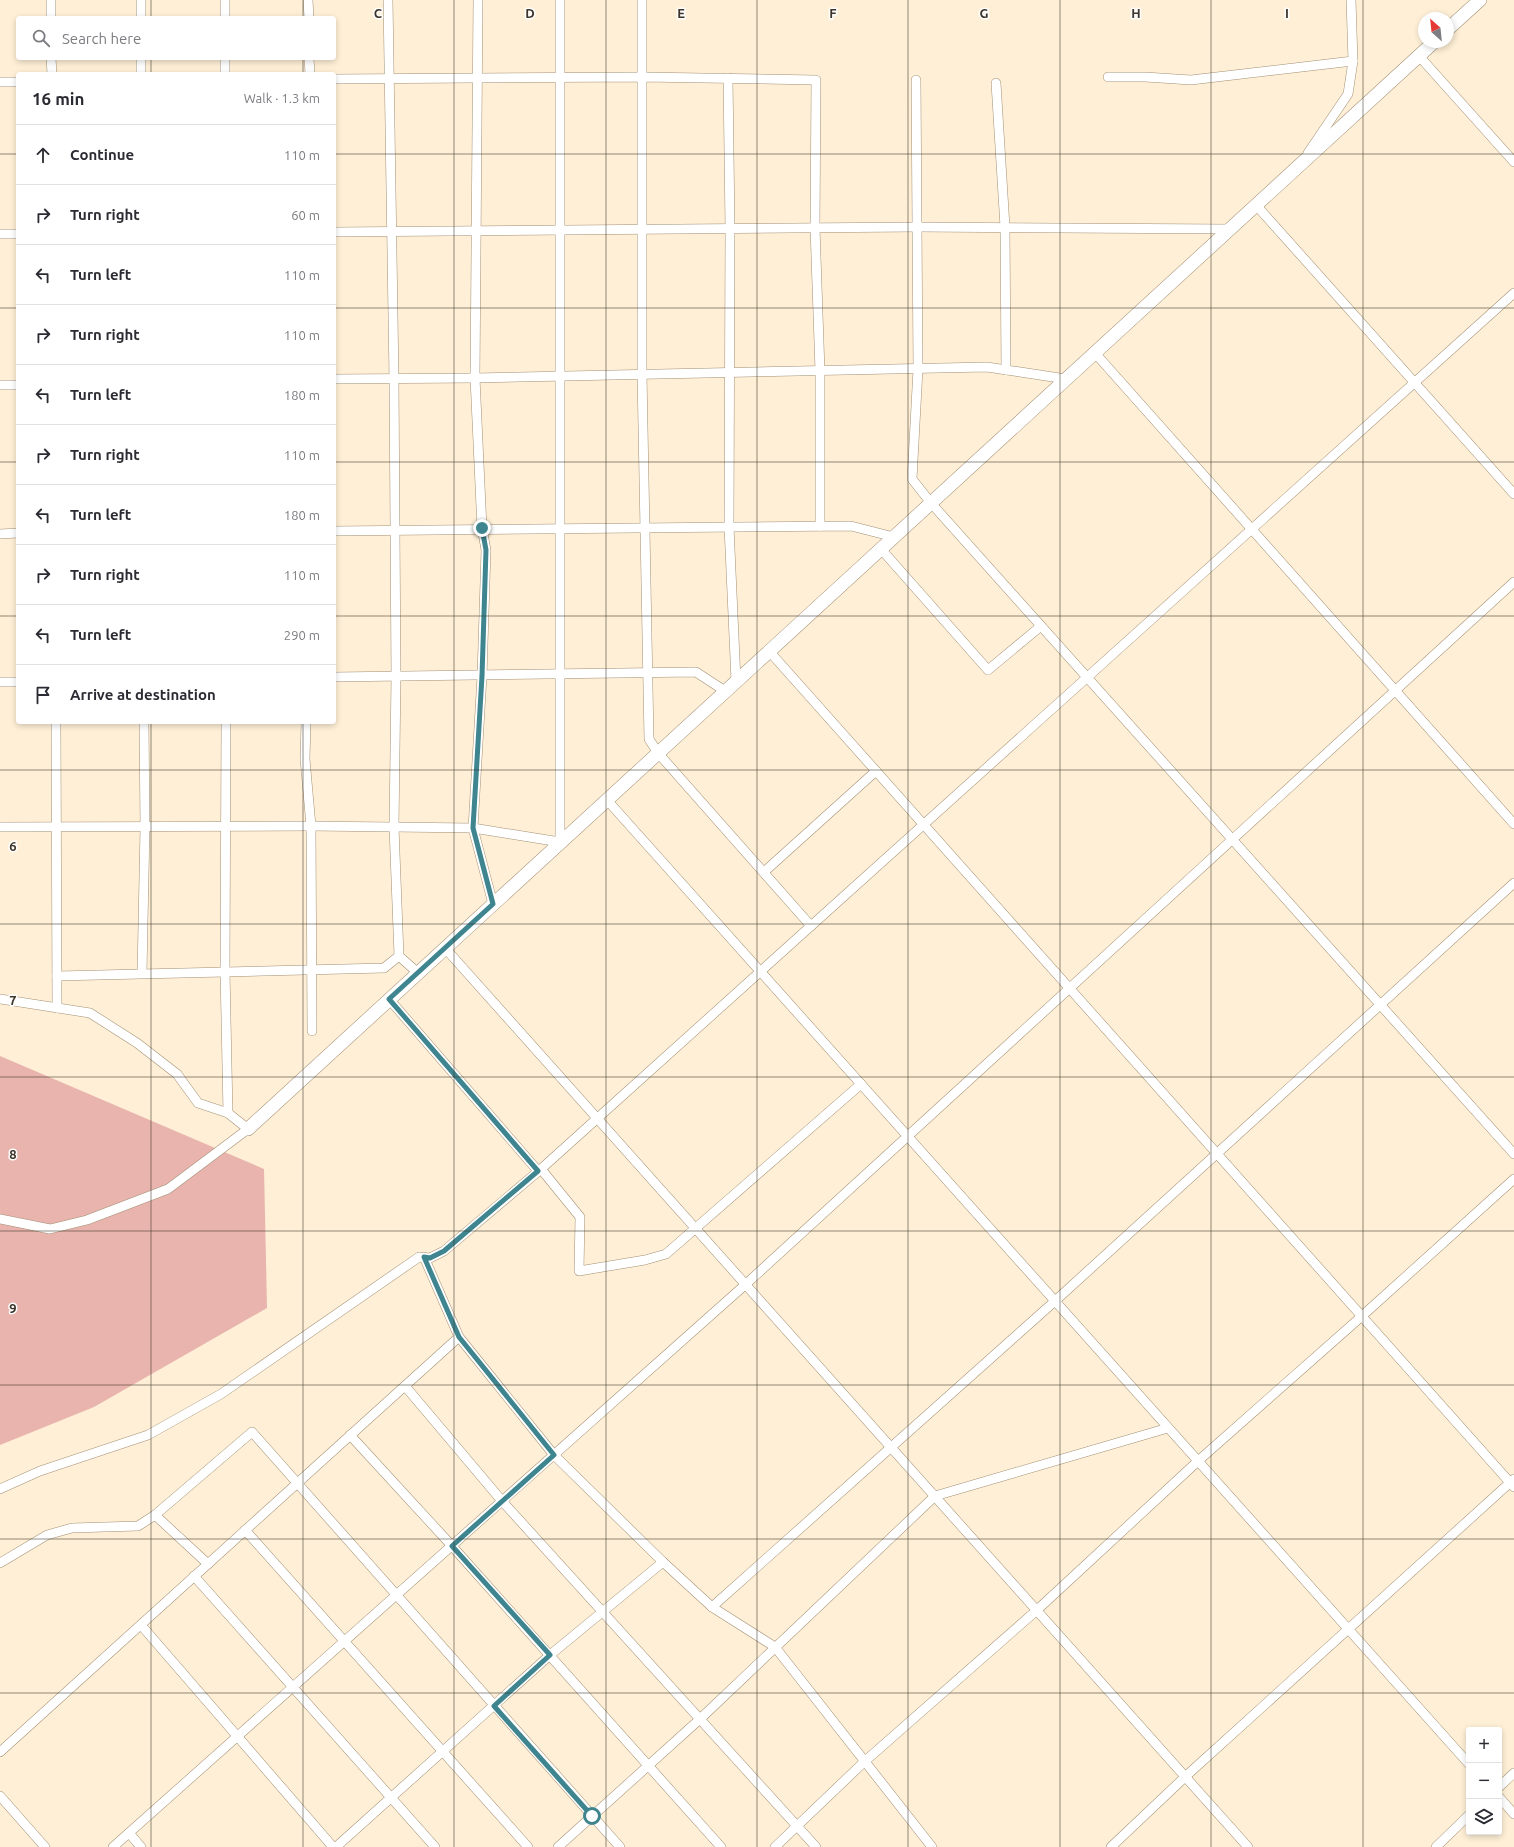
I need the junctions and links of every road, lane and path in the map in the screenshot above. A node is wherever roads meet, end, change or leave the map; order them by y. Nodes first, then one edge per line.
1 (51, 0) edge
2 (141, 0) edge
3 (225, 0) edge
4 (308, 0) edge
5 (388, 0) edge
6 (478, 0) edge
7 (560, 0) edge
8 (642, 0) edge
9 (1351, 0) edge
10 (1480, 0) edge
11 (51, 16) edge
12 (141, 16) edge
13 (225, 16) edge
14 (309, 16) edge
15 (1454, 24) edge
16 (1428, 48) edge
17 (1419, 56) junction
18 (51, 60) edge
19 (141, 60) edge
20 (225, 60) edge
21 (309, 60) edge
22 (1354, 61) junction
23 (52, 72) edge
24 (142, 72) edge
25 (225, 72) edge
26 (310, 72) edge
27 (643, 77) junction
28 (1108, 77) dead end
29 (477, 78) junction
30 (560, 78) junction
31 (728, 78) junction
32 (336, 79) edge
33 (390, 79) junction
34 (916, 80) dead end
35 (0, 82) edge
36 (16, 82) edge
37 (996, 83) dead end
38 (1514, 162) edge
39 (1299, 166) junction
40 (1256, 205) junction
41 (917, 227) junction
42 (1005, 227) junction
43 (730, 228) junction
44 (815, 228) junction
45 (643, 229) junction
46 (1230, 229) junction
47 (475, 230) junction
48 (560, 230) junction
49 (392, 231) junction
50 (336, 232) edge
51 (0, 234) edge
52 (16, 234) edge
53 (1514, 292) edge
54 (1094, 353) junction
55 (918, 369) junction
56 (1006, 370) junction
57 (820, 371) junction
58 (729, 372) junction
59 (642, 374) junction
60 (560, 376) junction
61 (475, 378) junction
62 (336, 379) edge
63 (394, 379) junction
64 (1066, 379) junction
65 (1414, 382) junction
66 (0, 385) edge
67 (16, 385) edge
68 (1514, 494) edge
69 (931, 503) junction
70 (820, 526) junction
71 (644, 527) junction
72 (729, 527) junction
73 (482, 528) junction
74 (560, 528) junction
75 (1252, 529) junction
76 (395, 530) junction
77 (336, 531) edge
78 (0, 534) edge
79 (16, 534) edge
80 (894, 537) junction
81 (881, 549) junction
82 (1514, 582) edge
83 (1041, 626) junction
84 (769, 651) junction
85 (646, 673) junction
86 (560, 675) junction
87 (482, 676) junction
88 (336, 677) edge
89 (396, 677) junction
90 (1087, 677) junction
91 (736, 681) junction
92 (0, 682) edge
93 (16, 682) edge
94 (1395, 690) junction
95 (725, 691) junction
96 (56, 724) edge
97 (144, 724) edge
98 (226, 724) edge
99 (306, 724) edge
100 (658, 753) junction
101 (876, 771) junction
102 (606, 800) junction
103 (1514, 824) edge
104 (924, 825) junction
105 (145, 826) junction
106 (226, 826) junction
107 (311, 826) junction
108 (0, 827) edge
109 (56, 827) junction
110 (394, 827) junction
111 (473, 828) junction
112 (1232, 839) junction
113 (560, 842) junction
114 (764, 872) junction
115 (1514, 883) edge
116 (493, 904) junction
117 (811, 926) junction
118 (445, 948) junction
119 (399, 956) junction
120 (310, 969) junction
121 (225, 972) junction
122 (760, 972) junction
123 (142, 973) junction
124 (418, 973) junction
125 (57, 976) junction
126 (1070, 988) junction
127 (0, 999) edge
128 (389, 999) junction
129 (1380, 1005) junction
130 (57, 1008) junction
131 (312, 1031) dead end
132 (861, 1084) junction
133 (228, 1113) junction
134 (598, 1118) junction
135 (248, 1129) junction
136 (907, 1136) junction
137 (1217, 1153) junction
138 (1514, 1154) edge
139 (539, 1170) junction
140 (1514, 1179) edge
141 (0, 1219) edge
142 (696, 1229) junction
143 (424, 1257) junction
144 (746, 1284) junction
145 (1055, 1301) junction
146 (1362, 1316) junction
147 (459, 1337) junction
148 (405, 1386) junction
149 (1168, 1428) junction
150 (350, 1435) junction
151 (891, 1448) junction
152 (554, 1455) junction
153 (1198, 1461) junction
154 (297, 1483) junction
155 (1513, 1483) edge
156 (0, 1489) edge
157 (935, 1496) junction
158 (502, 1501) junction
159 (155, 1515) junction
160 (245, 1530) junction
161 (452, 1546) junction
162 (662, 1562) junction
163 (0, 1563) edge
164 (208, 1564) junction
165 (194, 1576) junction
166 (396, 1596) junction
167 (712, 1607) junction
168 (1037, 1610) junction
169 (602, 1611) junction
170 (141, 1625) junction
171 (1348, 1629) junction
172 (345, 1641) junction
173 (775, 1647) junction
174 (550, 1655) junction
175 (293, 1687) junction
176 (494, 1706) junction
177 (700, 1720) junction
178 (237, 1737) junction
179 (443, 1751) junction
180 (0, 1752) edge
181 (864, 1762) junction
182 (1468, 1763) edge
183 (649, 1766) junction
184 (1514, 1773) edge
185 (1186, 1776) junction
186 (1502, 1784) edge
187 (0, 1796) edge
188 (391, 1797) junction
189 (1501, 1799) edge
190 (1514, 1814) edge
191 (592, 1816) junction
192 (1466, 1818) edge
193 (797, 1827) junction
194 (129, 1833) junction
195 (45, 1847) edge
196 (114, 1847) edge
197 (141, 1847) edge
198 (334, 1847) edge
199 (435, 1847) edge
200 (528, 1847) edge
201 (558, 1847) edge
202 (620, 1847) edge
203 (721, 1847) edge
204 (775, 1847) edge
205 (816, 1847) edge
206 (932, 1847) edge
207 (1111, 1847) edge
208 (1248, 1847) edge
209 (1436, 1847) edge

1 - 11 street
2 - 12 street
3 - 13 street
4 - 14 street
5 - 33 street
6 - 29 street
7 - 30 street
8 - 27 street
9 - 22 street
10 - 15 street
16 - 17 street
17 - 38 street
17 - 39 street
18 - 23 street
19 - 24 street
20 - 25 street
21 - 26 street
22 - 28 street
22 - 39 street
27 - 30 street
27 - 31 street
27 - 45 street
29 - 30 street
29 - 33 street
29 - 47 street
30 - 48 street
31 - 43 street
31 - 44 street
32 - 33 street
33 - 49 street
34 - 41 street
35 - 36 street
37 - 42 street
39 - 40 street
40 - 46 street
40 - 65 street
41 - 42 street
41 - 44 street
41 - 55 street
42 - 46 street
42 - 56 street
43 - 44 street
43 - 45 street
43 - 58 street
44 - 57 street
45 - 48 street
45 - 59 street
46 - 54 street
47 - 48 street
47 - 49 street
47 - 61 street
48 - 60 street
49 - 50 street
49 - 63 street
51 - 52 street
53 - 65 street
54 - 64 street
54 - 75 street
55 - 56 street
55 - 57 street
55 - 69 street
56 - 64 street
57 - 58 street
57 - 70 street
58 - 59 street
58 - 72 street
59 - 60 street
59 - 71 street
60 - 61 street
60 - 74 street
61 - 63 street
61 - 73 street
62 - 63 street
63 - 76 street
64 - 69 street
65 - 68 street
65 - 75 street
66 - 67 street
69 - 80 street
69 - 83 street
70 - 72 street
70 - 80 street
71 - 72 street
71 - 74 street
71 - 85 street
72 - 91 street
73 - 74 street
73 - 76 street
73 - 87 street
74 - 86 street
75 - 90 street
75 - 94 street
76 - 77 street
76 - 89 street
78 - 79 street
80 - 81 street
81 - 83 street
81 - 84 street
82 - 94 street
83 - 90 street
84 - 91 street
84 - 101 street
85 - 86 street
85 - 95 street
85 - 100 street
86 - 87 street
86 - 113 street
87 - 89 street
87 - 111 street
88 - 89 street
89 - 110 street
90 - 104 street
90 - 112 street
91 - 95 street
92 - 93 street
94 - 103 street
94 - 112 street
95 - 100 street
96 - 109 street
97 - 105 street
98 - 106 street
99 - 107 street
100 - 102 street
100 - 114 street
101 - 104 street
101 - 114 street
102 - 113 street
102 - 122 street
104 - 117 street
104 - 126 street
105 - 106 street
105 - 109 street
105 - 123 street
106 - 107 street
106 - 121 street
107 - 110 street
107 - 120 street
108 - 109 street
109 - 125 street
110 - 111 street
110 - 119 street
111 - 113 street
111 - 116 street
112 - 126 street
112 - 129 street
113 - 116 street
114 - 117 street
115 - 129 street
116 - 118 street
117 - 122 street
118 - 124 street
118 - 134 street
119 - 120 street
119 - 124 street
120 - 121 street
120 - 131 street
121 - 123 street
121 - 133 street
122 - 132 street
122 - 134 street
123 - 125 street
124 - 128 street
125 - 130 street
126 - 136 street
126 - 137 street
127 - 130 street
128 - 135 street
128 - 139 street
129 - 137 street
129 - 138 street
130 - 133 street
132 - 136 street
132 - 142 street
133 - 135 street
134 - 139 street
134 - 142 street
135 - 141 street
136 - 144 street
136 - 145 street
137 - 145 street
137 - 146 street
139 - 142 street
139 - 143 street
140 - 146 street
142 - 144 street
143 - 147 street
143 - 156 street
144 - 151 street
144 - 152 street
145 - 149 street
145 - 151 street
146 - 153 street
146 - 155 street
147 - 148 street
147 - 152 street
148 - 150 street
148 - 158 street
149 - 153 street
149 - 157 street
150 - 154 street
150 - 161 street
151 - 157 street
151 - 167 street
152 - 158 street
152 - 162 street
153 - 168 street
153 - 171 street
154 - 159 street
154 - 160 street
154 - 166 street
155 - 171 street
157 - 168 street
157 - 173 street
158 - 161 street
158 - 169 street
159 - 163 street
159 - 164 street
160 - 164 street
160 - 172 street
161 - 166 street
161 - 174 street
162 - 167 street
162 - 169 street
164 - 165 street
165 - 170 street
165 - 175 street
166 - 172 street
166 - 176 street
167 - 173 street
168 - 181 street
168 - 185 street
169 - 174 street
169 - 177 street
170 - 178 street
170 - 180 street
171 - 182 street
171 - 185 street
172 - 175 street
172 - 179 street
173 - 177 street
173 - 181 street
174 - 176 street
174 - 183 street
175 - 178 street
175 - 188 street
176 - 179 street
176 - 191 street
177 - 183 street
177 - 193 street
178 - 194 street
178 - 198 street
179 - 188 street
179 - 200 street
181 - 193 street
181 - 206 street
183 - 191 street
183 - 203 street
184 - 186 street
185 - 207 street
185 - 208 street
187 - 195 street
188 - 198 street
188 - 199 street
189 - 190 street
191 - 201 street
191 - 202 street
192 - 209 street
193 - 204 street
193 - 205 street
194 - 196 street
194 - 197 street

